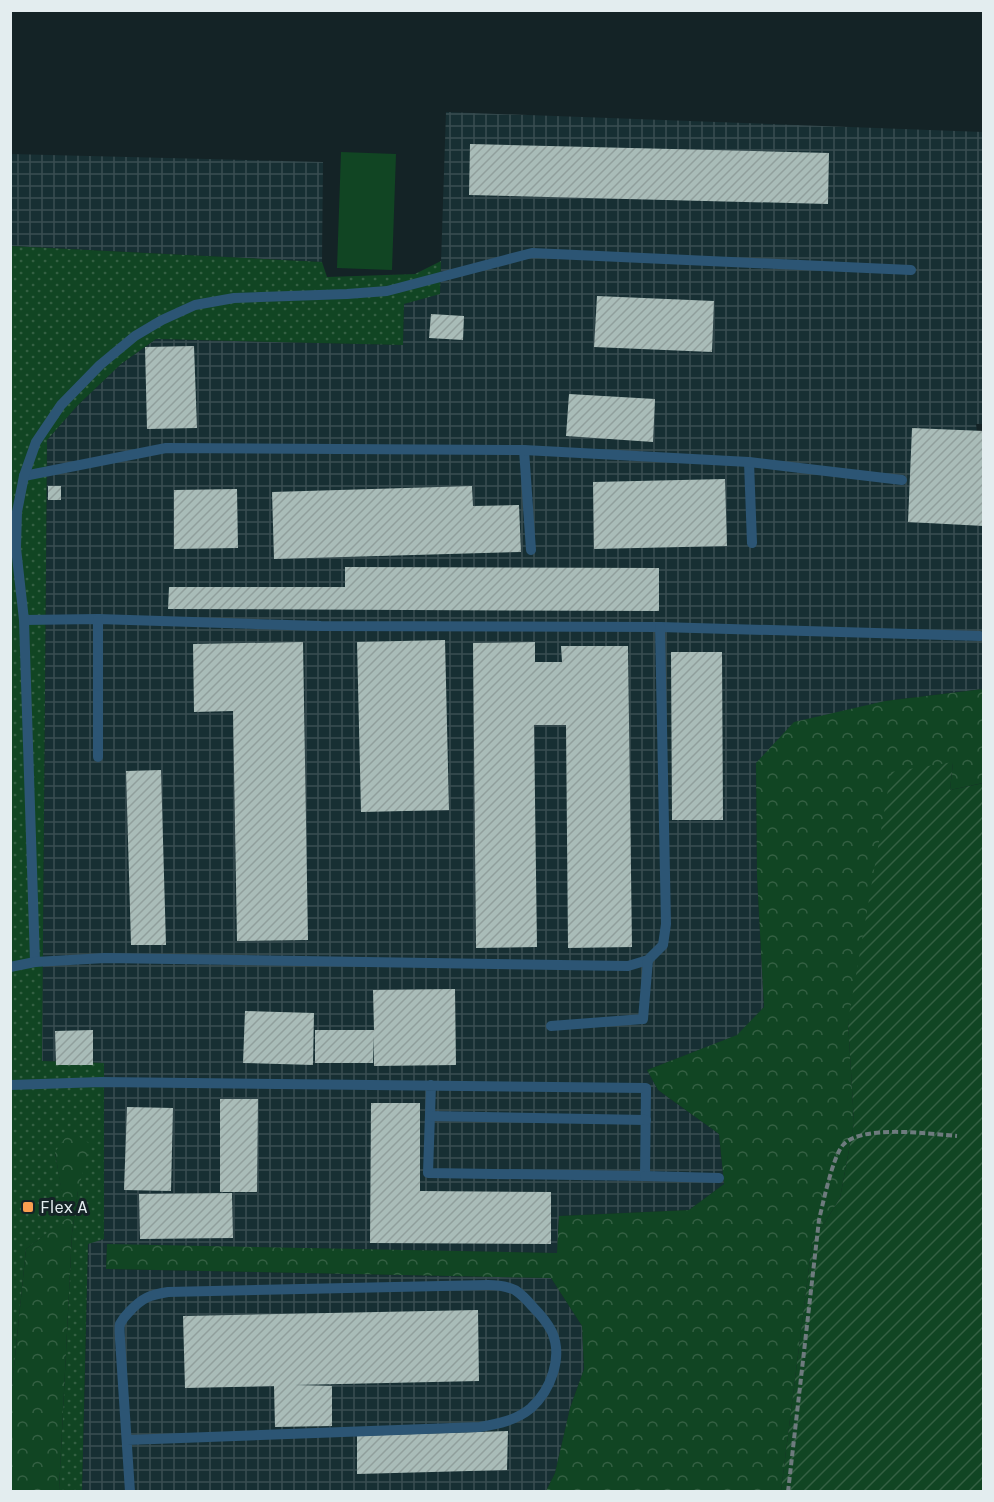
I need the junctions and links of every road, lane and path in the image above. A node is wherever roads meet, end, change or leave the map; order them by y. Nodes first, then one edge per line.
1 (911, 270) dead end
2 (524, 450) junction
3 (749, 462) junction
4 (24, 476) junction
5 (902, 480) dead end
6 (752, 543) dead end
7 (531, 550) dead end
8 (98, 619) junction
9 (24, 620) junction
10 (660, 627) junction
11 (980, 636) dead end
12 (98, 757) dead end
13 (648, 960) junction
14 (35, 962) junction
15 (10, 967) edge
16 (551, 1026) dead end
17 (10, 1085) edge
18 (431, 1085) junction
19 (430, 1116) junction
20 (646, 1120) junction
21 (957, 1136) dead end
22 (645, 1176) junction
23 (719, 1178) dead end
24 (127, 1440) junction
25 (130, 1491) edge
26 (788, 1491) edge

1 - 4 lane
2 - 3 lane
2 - 4 lane
2 - 7 lane
3 - 5 lane
3 - 6 lane
4 - 9 lane
8 - 9 lane
8 - 10 lane
8 - 12 lane
9 - 14 lane
10 - 11 lane
10 - 13 lane
13 - 14 lane
13 - 16 lane
14 - 15 lane
17 - 18 lane
18 - 19 lane
18 - 20 lane
19 - 20 lane
19 - 22 lane
20 - 22 lane
21 - 26 path
22 - 23 lane
24 - 24 lane
24 - 25 lane

